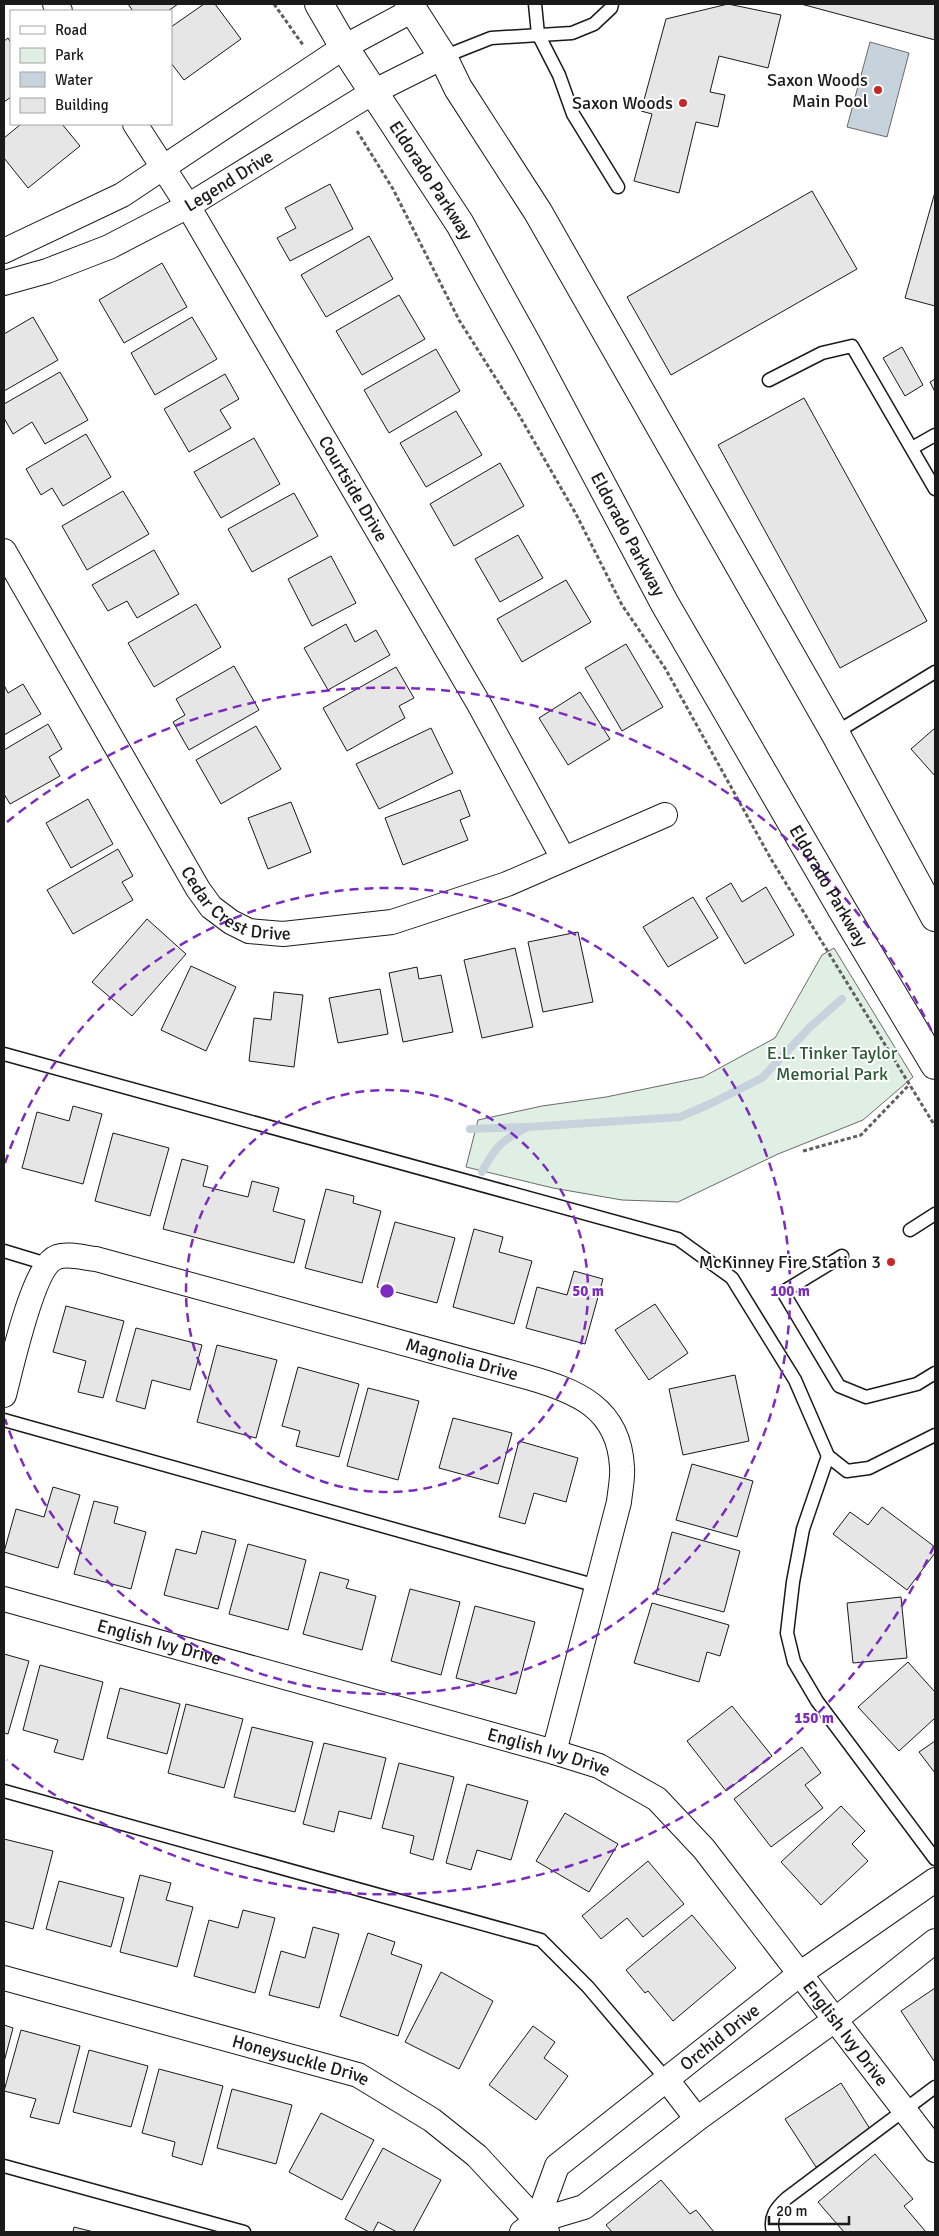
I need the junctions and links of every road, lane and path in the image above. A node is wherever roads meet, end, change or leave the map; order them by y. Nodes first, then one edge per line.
1 (274, 4) edge
2 (320, 4) edge
3 (535, 4) edge
4 (612, 4) edge
5 (414, 6) edge
6 (538, 34) junction
7 (344, 47) junction
8 (443, 57) junction
9 (318, 65) junction
10 (372, 92) junction
11 (344, 110) junction
12 (136, 125) edge
13 (163, 167) junction
14 (618, 187) dead end
15 (188, 206) junction
16 (4, 251) edge
17 (4, 283) edge
18 (769, 380) dead end
19 (935, 435) edge
20 (912, 448) junction
21 (935, 489) edge
22 (4, 551) edge
23 (935, 672) edge
24 (835, 733) junction
25 (665, 815) dead end
26 (563, 858) junction
27 (935, 917) edge
28 (4, 1054) edge
29 (935, 1065) edge
30 (909, 1085) junction
31 (935, 1126) edge
32 (803, 1151) dead end
33 (935, 1214) edge
34 (910, 1230) dead end
35 (4, 1250) edge
36 (842, 1256) dead end
37 (47, 1264) junction
38 (935, 1372) edge
39 (4, 1395) edge
40 (4, 1420) edge
41 (935, 1435) edge
42 (828, 1456) junction
43 (597, 1586) junction
44 (4, 1599) edge
45 (554, 1752) junction
46 (4, 1791) edge
47 (935, 1859) edge
48 (935, 1880) edge
49 (935, 1941) edge
50 (801, 1973) junction
51 (4, 1978) edge
52 (836, 2019) junction
53 (667, 2080) junction
54 (935, 2087) edge
55 (905, 2110) junction
56 (697, 2119) junction
57 (935, 2150) edge
58 (4, 2166) edge
59 (535, 2228) edge
60 (244, 2232) edge
61 (773, 2232) edge

1 - 9 path
2 - 7 main road, Eldorado Parkway
3 - 6 lane
4 - 6 lane
5 - 7 street
5 - 8 main road
6 - 8 lane
6 - 14 lane
7 - 9 street
7 - 10 main road, Eldorado Parkway
8 - 10 street, Legend Drive
8 - 24 main road
9 - 13 street
10 - 11 street, Legend Drive
10 - 29 main road, Eldorado Parkway
11 - 15 street, Legend Drive
11 - 30 path
12 - 13 street, Courtside Drive
13 - 15 street, Courtside Drive
13 - 16 street
15 - 17 street, Legend Drive
15 - 26 street, Courtside Drive
18 - 20 lane
19 - 20 lane
20 - 21 lane
22 - 26 street, Cedar Crest Drive
23 - 24 lane
24 - 27 main road
25 - 26 street, Cedar Crest Drive
28 - 42 lane
30 - 31 path
30 - 32 path
33 - 34 lane
35 - 37 lane
36 - 38 lane
37 - 39 street
37 - 43 street, Magnolia Drive
40 - 43 lane
41 - 42 lane
42 - 47 lane
43 - 45 street, Magnolia Drive
44 - 45 street, English Ivy Drive
45 - 50 street, English Ivy Drive
46 - 53 lane
48 - 50 street, Orchid Drive
49 - 52 street
50 - 52 street, English Ivy Drive
50 - 53 street, Orchid Drive
51 - 59 street, Honeysuckle Drive
52 - 55 street, English Ivy Drive
52 - 56 street
53 - 56 street
53 - 59 street, Orchid Drive
54 - 55 lane
55 - 57 street, English Ivy Drive
55 - 61 lane
56 - 59 street
58 - 60 lane

